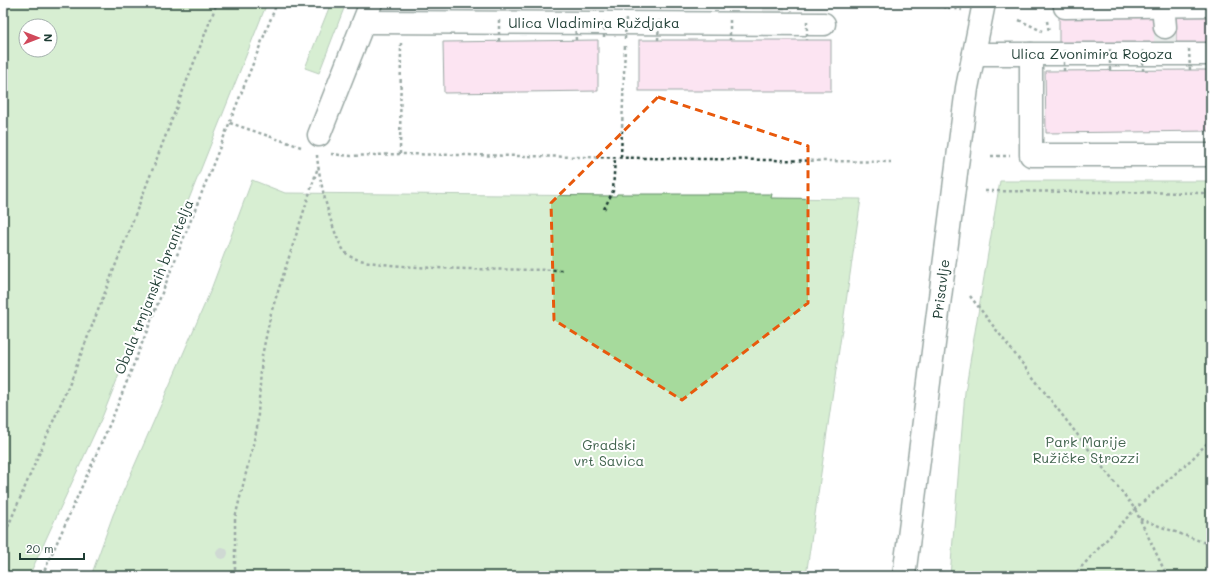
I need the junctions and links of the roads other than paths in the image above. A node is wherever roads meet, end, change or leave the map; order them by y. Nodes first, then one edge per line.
1 (984, 3) edge
2 (1065, 3) edge
3 (1211, 6) edge
4 (367, 13) edge
5 (816, 23) road end
6 (974, 54) junction
7 (1031, 54) junction
8 (1211, 54) edge
9 (311, 141) road end
10 (1211, 155) edge
11 (904, 576) edge

1 - 6 street, Prisavlje
2 - 3 street
4 - 5 street, Ulica Vladimira Ruždjaka
4 - 9 street, Ulica Vladimira Ruždjaka
6 - 7 street, Ulica Zvonimira Rogoza
6 - 11 street, Prisavlje
7 - 8 street, Ulica Zvonimira Rogoza
7 - 10 street

